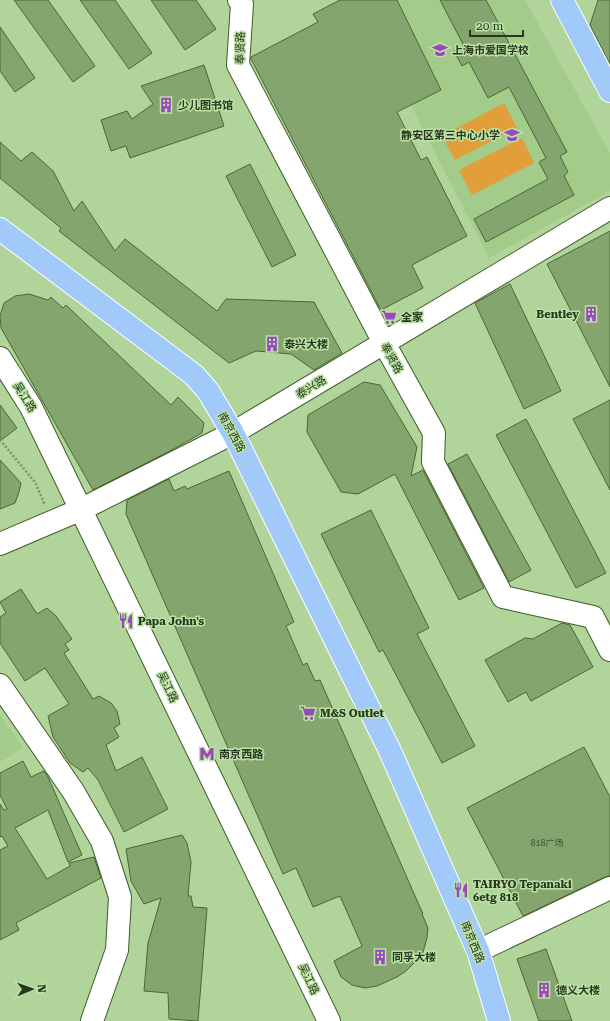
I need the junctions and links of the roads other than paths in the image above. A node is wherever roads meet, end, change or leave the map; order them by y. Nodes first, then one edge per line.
1 (239, 0) edge
2 (562, 0) edge
3 (610, 91) edge
4 (610, 208) edge
5 (0, 229) edge
6 (384, 343) junction
7 (0, 358) edge
8 (233, 432) junction
9 (82, 509) junction
10 (0, 544) edge
11 (610, 650) edge
12 (0, 685) edge
13 (610, 888) edge
14 (478, 951) junction
15 (92, 1021) edge
16 (329, 1021) edge
17 (499, 1021) edge

1 - 6 street, 奉贤路
2 - 3 main road
4 - 6 street, 泰兴路
5 - 8 main road, 南京西路
6 - 8 street, 泰兴路
6 - 11 street, 奉贤路
7 - 9 street, 吴江路
8 - 9 street, 泰兴路
8 - 14 main road, 南京西路
9 - 10 street, 泰兴路
9 - 16 street, 吴江路
12 - 15 street
13 - 14 street
14 - 17 main road, 南京西路

